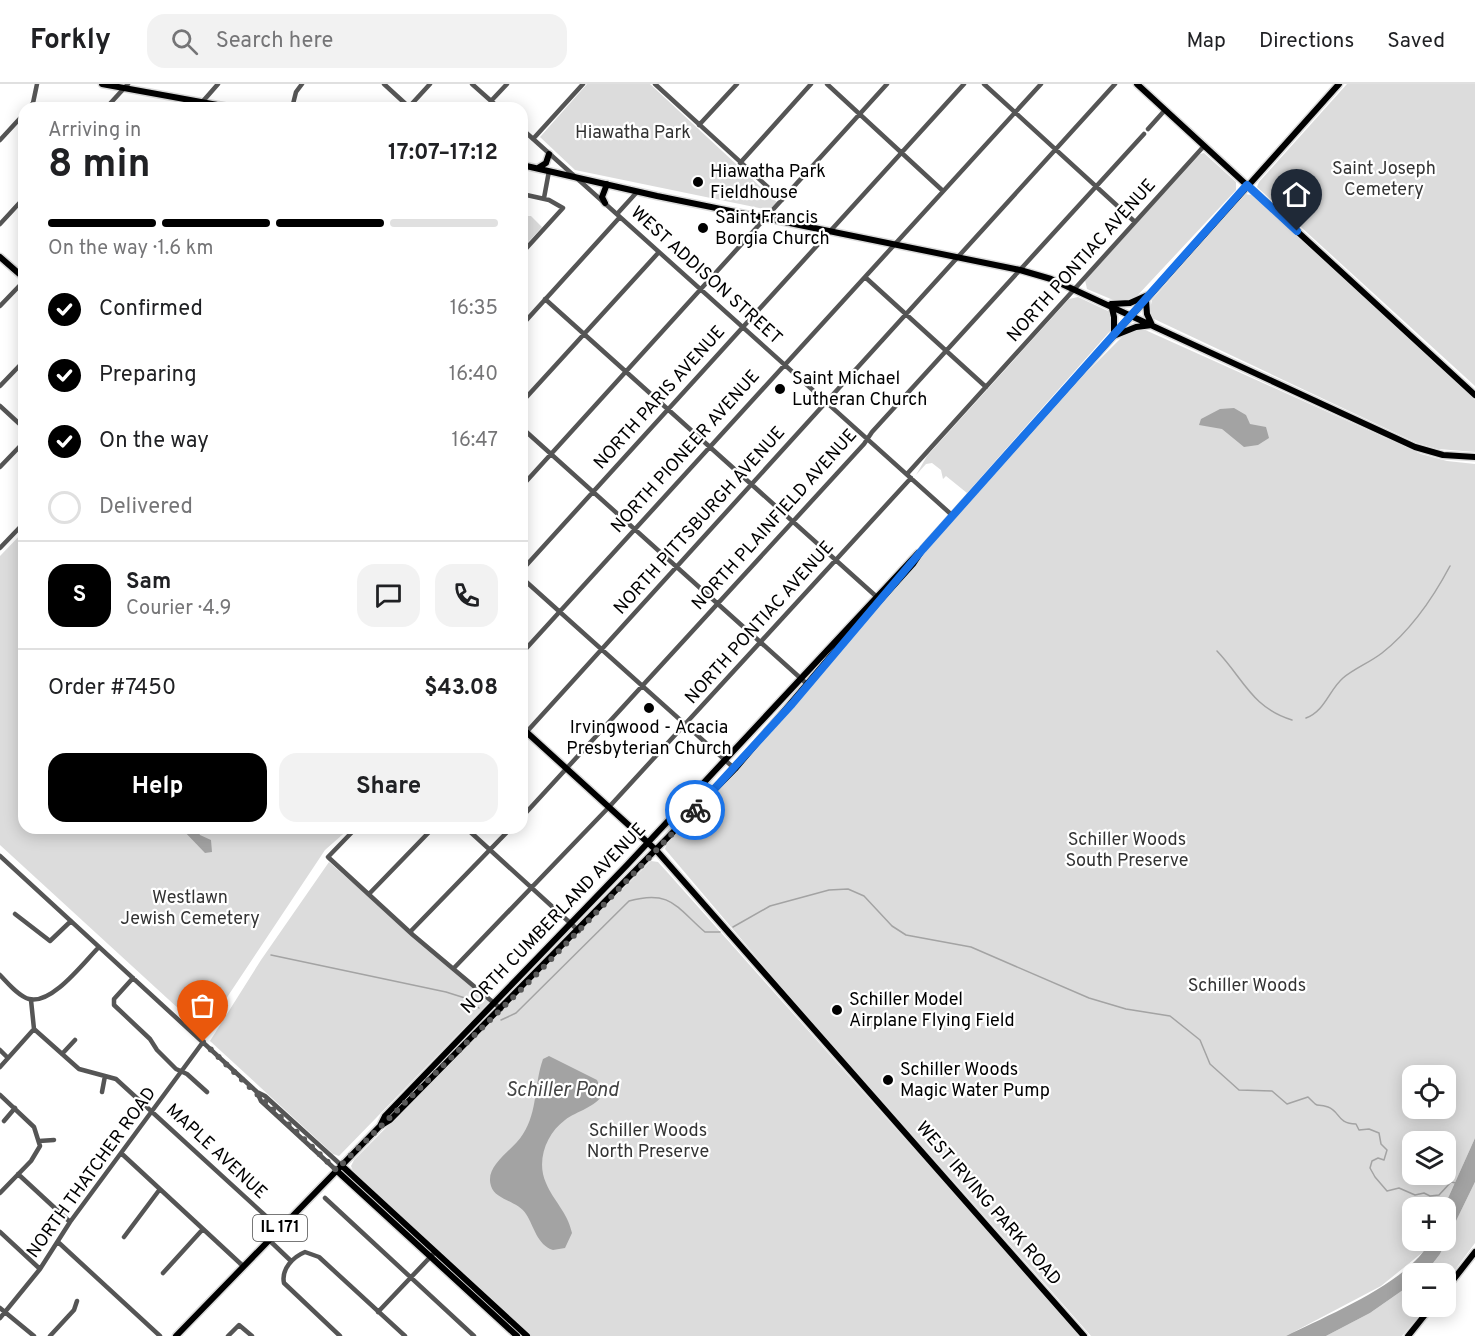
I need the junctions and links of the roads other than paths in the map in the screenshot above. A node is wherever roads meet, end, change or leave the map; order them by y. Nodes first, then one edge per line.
1 (37, 84) edge
2 (102, 84) edge
3 (218, 84) edge
4 (302, 84) edge
5 (384, 84) edge
6 (430, 84) edge
7 (472, 84) edge
8 (507, 84) edge
9 (583, 84) edge
10 (737, 84) edge
11 (812, 84) edge
12 (827, 84) edge
13 (887, 84) edge
14 (964, 84) edge
15 (984, 84) edge
16 (1041, 84) edge
17 (1115, 84) edge
18 (1137, 84) edge
19 (1339, 84) edge
20 (657, 85) edge
21 (126, 86) edge
22 (492, 101) joint
23 (33, 102) edge
24 (111, 102) edge
25 (202, 102) joint
26 (294, 102) edge
27 (402, 102) edge
28 (414, 102) edge
29 (1165, 110) junction
30 (1015, 112) junction
31 (860, 114) junction
32 (18, 120) edge
33 (699, 125) junction
34 (1148, 129) dead end
35 (528, 134) edge
36 (1144, 134) dead end
37 (533, 139) junction
38 (0, 140) edge
39 (1204, 146) junction
40 (1056, 149) junction
41 (901, 152) junction
42 (549, 154) junction
43 (740, 163) junction
44 (528, 166) edge
45 (538, 168) junction
46 (549, 171) junction
47 (573, 176) junction
48 (607, 184) junction
49 (1247, 185) junction
50 (1096, 186) junction
51 (943, 191) junction
52 (637, 192) junction
53 (528, 195) edge
54 (544, 198) junction
55 (782, 200) junction
56 (605, 203) junction
57 (18, 204) edge
58 (618, 216) junction
59 (765, 218) junction
60 (1135, 222) junction
61 (0, 224) edge
62 (830, 231) junction
63 (895, 244) junction
64 (528, 246) edge
65 (658, 252) junction
66 (0, 257) edge
67 (958, 257) junction
68 (1020, 270) junction
69 (18, 274) edge
70 (865, 277) junction
71 (18, 286) edge
72 (701, 289) junction
73 (1075, 289) junction
74 (1152, 293) junction
75 (545, 299) junction
76 (1146, 300) junction
77 (1111, 304) junction
78 (0, 306) edge
79 (906, 314) junction
80 (1132, 315) junction
81 (528, 318) edge
82 (1153, 325) junction
83 (743, 327) junction
84 (584, 334) junction
85 (1114, 336) junction
86 (946, 350) junction
87 (785, 364) junction
88 (18, 367) edge
89 (626, 372) junction
90 (0, 386) edge
91 (986, 387) junction
92 (528, 395) edge
93 (1475, 395) edge
94 (826, 402) junction
95 (0, 406) edge
96 (668, 409) junction
97 (18, 422) edge
98 (528, 433) edge
99 (868, 439) junction
100 (710, 447) junction
101 (18, 448) edge
102 (551, 454) junction
103 (1475, 457) edge
104 (0, 467) edge
105 (909, 476) junction
106 (528, 479) edge
107 (752, 484) junction
108 (593, 492) junction
109 (953, 516) junction
110 (793, 522) junction
111 (18, 529) edge
112 (635, 529) junction
113 (0, 548) edge
114 (836, 560) junction
115 (528, 563) edge
116 (676, 567) junction
117 (528, 583) edge
118 (878, 598) junction
119 (718, 604) junction
120 (560, 612) junction
121 (760, 642) junction
122 (528, 647) edge
123 (602, 650) junction
124 (800, 678) junction
125 (807, 684) junction
126 (643, 687) junction
127 (685, 725) junction
128 (528, 728) edge
129 (528, 737) edge
130 (725, 761) junction
131 (735, 769) junction
132 (568, 770) junction
133 (609, 807) junction
134 (528, 811) edge
135 (350, 834) edge
136 (427, 834) edge
137 (473, 834) edge
138 (505, 834) edge
139 (648, 843) junction
140 (490, 850) junction
141 (656, 850) junction
142 (0, 856) edge
143 (5, 861) junction
144 (0, 866) edge
145 (531, 888) junction
146 (369, 894) junction
147 (15, 914) dead end
148 (71, 921) junction
149 (571, 924) junction
150 (579, 931) junction
151 (410, 932) junction
152 (99, 947) junction
153 (454, 968) junction
154 (0, 975) edge
155 (133, 978) junction
156 (32, 999) junction
157 (494, 1003) junction
158 (501, 1009) junction
159 (34, 1029) junction
160 (75, 1040) dead end
161 (203, 1042) junction
162 (0, 1050) edge
163 (62, 1054) junction
164 (8, 1058) junction
165 (0, 1067) edge
166 (182, 1072) junction
167 (105, 1076) junction
168 (102, 1092) dead end
169 (207, 1092) dead end
170 (0, 1095) edge
171 (15, 1108) junction
172 (152, 1111) junction
173 (4, 1121) dead end
174 (380, 1126) junction
175 (54, 1140) dead end
176 (39, 1141) junction
177 (121, 1154) junction
178 (339, 1168) junction
179 (18, 1174) junction
180 (160, 1189) junction
181 (0, 1192) edge
182 (325, 1198) dead end
183 (70, 1222) junction
184 (203, 1229) junction
185 (280, 1229) junction
186 (0, 1232) edge
187 (124, 1237) dead end
188 (269, 1240) junction
189 (58, 1242) junction
190 (1475, 1252) edge
191 (433, 1254) junction
192 (291, 1262) junction
193 (243, 1266) junction
194 (40, 1269) junction
195 (163, 1272) dead end
196 (1456, 1276) edge
197 (411, 1277) junction
198 (77, 1301) dead end
199 (0, 1308) edge
200 (6, 1312) junction
201 (378, 1312) junction
202 (1423, 1317) edge
203 (0, 1318) edge
204 (181, 1330) junction
205 (522, 1335) edge
206 (34, 1336) edge
207 (50, 1336) edge
208 (160, 1336) edge
209 (176, 1336) edge
210 (187, 1336) edge
211 (228, 1336) edge
212 (252, 1336) edge
213 (340, 1336) edge
214 (405, 1336) edge
215 (474, 1336) edge
216 (1084, 1336) edge
217 (1408, 1336) edge

1 - 23 street
2 - 21 main road
3 - 25 street
4 - 26 street
5 - 27 street
6 - 28 street
7 - 22 street
8 - 22 street
9 - 37 street
10 - 33 street
11 - 43 street
12 - 31 street
13 - 31 street
14 - 41 street, NORTH PARIS AVENUE
15 - 30 street
16 - 30 street, NORTH PIONEER AVENUE
17 - 40 street, NORTH PITTSBURGH AVENUE
18 - 29 main road
19 - 49 main road, IL 171
20 - 33 street
21 - 24 street
21 - 25 main road
29 - 34 street
29 - 39 main road
30 - 40 street
30 - 51 street, NORTH PIONEER AVENUE
31 - 41 street
31 - 55 street
32 - 38 street
33 - 43 street
35 - 37 street, WEST ADDISON STREET
36 - 50 street, NORTH PLAINFIELD AVENUE
37 - 42 street, WEST ADDISON STREET
39 - 49 main road
39 - 60 street, NORTH PONTIAC AVENUE
40 - 50 street
40 - 67 street, NORTH PITTSBURGH AVENUE
41 - 51 street
41 - 62 street, NORTH PARIS AVENUE
42 - 45 main road
42 - 47 street, WEST ADDISON STREET
43 - 55 street
44 - 45 main road
45 - 46 main road
46 - 47 main road
46 - 54 street
47 - 48 main road
47 - 56 street, WEST ADDISON STREET
48 - 52 main road
48 - 56 main road
49 - 74 main road, NORTH CUMBERLAND AVENUE / IL 171
49 - 93 main road
50 - 60 street
50 - 68 street, NORTH PLAINFIELD AVENUE
51 - 63 street, NORTH PIONEER AVENUE
52 - 58 street
52 - 59 main road
53 - 54 street
54 - 64 street
55 - 59 street
56 - 58 street, WEST ADDISON STREET
57 - 61 street
58 - 65 street, WEST ADDISON STREET
58 - 75 street
59 - 62 main road
59 - 72 street
60 - 73 street, NORTH PONTIAC AVENUE
62 - 63 main road
62 - 83 street, NORTH PARIS AVENUE
63 - 67 main road
63 - 70 street, NORTH PIONEER AVENUE
65 - 72 street, WEST ADDISON STREET
65 - 84 street
66 - 69 main road
67 - 68 main road
67 - 79 street, NORTH PITTSBURGH AVENUE
68 - 73 main road
68 - 86 street, NORTH PLAINFIELD AVENUE
70 - 79 street
70 - 87 street, NORTH PIONEER AVENUE
71 - 78 street
72 - 83 street, WEST ADDISON STREET
72 - 89 street
73 - 77 main road
73 - 91 street, NORTH PONTIAC AVENUE
74 - 76 main road, NORTH CUMBERLAND AVENUE / IL 171
74 - 77 main road
75 - 81 street
75 - 84 street
76 - 80 main road, NORTH CUMBERLAND AVENUE / IL 171
76 - 82 main road
77 - 80 main road
77 - 85 main road
79 - 86 street
79 - 94 street, NORTH PITTSBURGH AVENUE
80 - 82 main road
80 - 85 main road, NORTH CUMBERLAND AVENUE / IL 171
82 - 85 main road
82 - 103 main road
83 - 87 street, WEST ADDISON STREET
83 - 96 street, NORTH PARIS AVENUE
84 - 89 street
84 - 92 street
85 - 109 main road, NORTH CUMBERLAND AVENUE / IL 171
86 - 91 street
86 - 99 street, NORTH PLAINFIELD AVENUE
87 - 94 street, WEST ADDISON STREET
87 - 100 street, NORTH PIONEER AVENUE
88 - 90 street
89 - 96 street
89 - 102 street
91 - 105 street, NORTH PONTIAC AVENUE
94 - 99 street, WEST ADDISON STREET
94 - 107 street, NORTH PITTSBURGH AVENUE
95 - 97 street
96 - 100 street
96 - 108 street, NORTH PARIS AVENUE
98 - 102 street
99 - 105 street, WEST ADDISON STREET
99 - 110 street, NORTH PLAINFIELD AVENUE
100 - 107 street
100 - 112 street, NORTH PIONEER AVENUE
101 - 104 street
102 - 106 street
102 - 108 street
105 - 109 street, WEST ADDISON STREET
105 - 114 street, NORTH PONTIAC AVENUE
107 - 110 street
107 - 116 street, NORTH PITTSBURGH AVENUE
108 - 112 street
108 - 115 street, NORTH PARIS AVENUE
109 - 118 main road, NORTH CUMBERLAND AVENUE / IL 171
110 - 114 street
110 - 119 street, NORTH PLAINFIELD AVENUE
111 - 113 street
112 - 116 street
112 - 120 street, NORTH PIONEER AVENUE
114 - 118 street
114 - 121 street, NORTH PONTIAC AVENUE
116 - 119 street
116 - 123 street, NORTH PITTSBURGH AVENUE
117 - 120 street
118 - 124 main road, NORTH CUMBERLAND AVENUE / IL 171
118 - 125 main road, NORTH CUMBERLAND AVENUE / IL 171
119 - 121 street
119 - 126 street, NORTH PLAINFIELD AVENUE
120 - 122 street, NORTH PIONEER AVENUE
120 - 123 street
121 - 124 street
121 - 127 street, NORTH PONTIAC AVENUE
123 - 126 street
123 - 128 street, NORTH PITTSBURGH AVENUE
124 - 125 street
124 - 130 main road, NORTH CUMBERLAND AVENUE / IL 171
125 - 131 main road, NORTH CUMBERLAND AVENUE / IL 171
126 - 127 street
126 - 132 street, NORTH PLAINFIELD AVENUE
127 - 130 street
127 - 133 street, NORTH PONTIAC AVENUE
129 - 132 main road, WEST IRVING PARK ROAD
130 - 131 street
130 - 139 main road, NORTH CUMBERLAND AVENUE / IL 171
131 - 141 main road, NORTH CUMBERLAND AVENUE / IL 171
132 - 133 main road, WEST IRVING PARK ROAD
132 - 134 street, NORTH PLAINFIELD AVENUE
133 - 139 main road, WEST IRVING PARK ROAD
133 - 145 street, NORTH PONTIAC AVENUE
135 - 146 street
136 - 146 street
137 - 140 street
138 - 140 street
139 - 141 main road, WEST IRVING PARK ROAD
139 - 149 main road, NORTH CUMBERLAND AVENUE / IL 171
140 - 145 street
140 - 151 street
141 - 150 main road, NORTH CUMBERLAND AVENUE / IL 171
141 - 216 main road, WEST IRVING PARK ROAD
142 - 143 street
143 - 144 street
143 - 148 street
145 - 149 street
145 - 153 street, NORTH PONTIAC AVENUE
146 - 151 street
147 - 148 street
148 - 152 street
149 - 150 street
149 - 157 main road, NORTH CUMBERLAND AVENUE / IL 171
150 - 158 main road, NORTH CUMBERLAND AVENUE / IL 171
151 - 153 street
152 - 155 street
152 - 156 street
153 - 157 street
154 - 156 street
155 - 161 street
155 - 166 street
156 - 159 street
157 - 158 street
157 - 174 main road, NORTH CUMBERLAND AVENUE / IL 171
158 - 174 main road, NORTH CUMBERLAND AVENUE / IL 171
159 - 163 street, MAPLE AVENUE
159 - 164 street
160 - 163 street
161 - 166 street, NORTH THATCHER ROAD
161 - 178 street
162 - 164 street
163 - 167 street, MAPLE AVENUE
164 - 165 street
166 - 169 street
166 - 172 street, NORTH THATCHER ROAD
167 - 168 street
167 - 172 street, MAPLE AVENUE
170 - 171 street
171 - 173 street
171 - 176 street
172 - 177 street, NORTH THATCHER ROAD
172 - 185 street, MAPLE AVENUE
174 - 178 main road, NORTH CUMBERLAND AVENUE / IL 171
175 - 176 street
176 - 179 street
177 - 180 street
177 - 183 street, NORTH THATCHER ROAD
178 - 185 main road, NORTH CUMBERLAND AVENUE / IL 171
178 - 191 main road
179 - 181 street
179 - 183 street
180 - 184 street
180 - 187 street
182 - 197 street
183 - 189 street, NORTH THATCHER ROAD
184 - 193 street
184 - 195 street
185 - 188 main road, NORTH CUMBERLAND AVENUE / IL 171
186 - 194 street
188 - 192 street
188 - 193 main road, NORTH CUMBERLAND AVENUE / IL 171
189 - 194 street, NORTH THATCHER ROAD
189 - 208 street
190 - 196 main road
191 - 197 street
191 - 205 main road
192 - 201 street
192 - 213 street
193 - 204 main road, NORTH CUMBERLAND AVENUE / IL 171
194 - 200 street, NORTH THATCHER ROAD
197 - 201 street
197 - 215 street
198 - 207 street
199 - 200 street
200 - 203 street, NORTH THATCHER ROAD
200 - 206 street
201 - 214 street
202 - 217 main road
204 - 209 main road, NORTH CUMBERLAND AVENUE / IL 171
204 - 210 street
211 - 212 street

